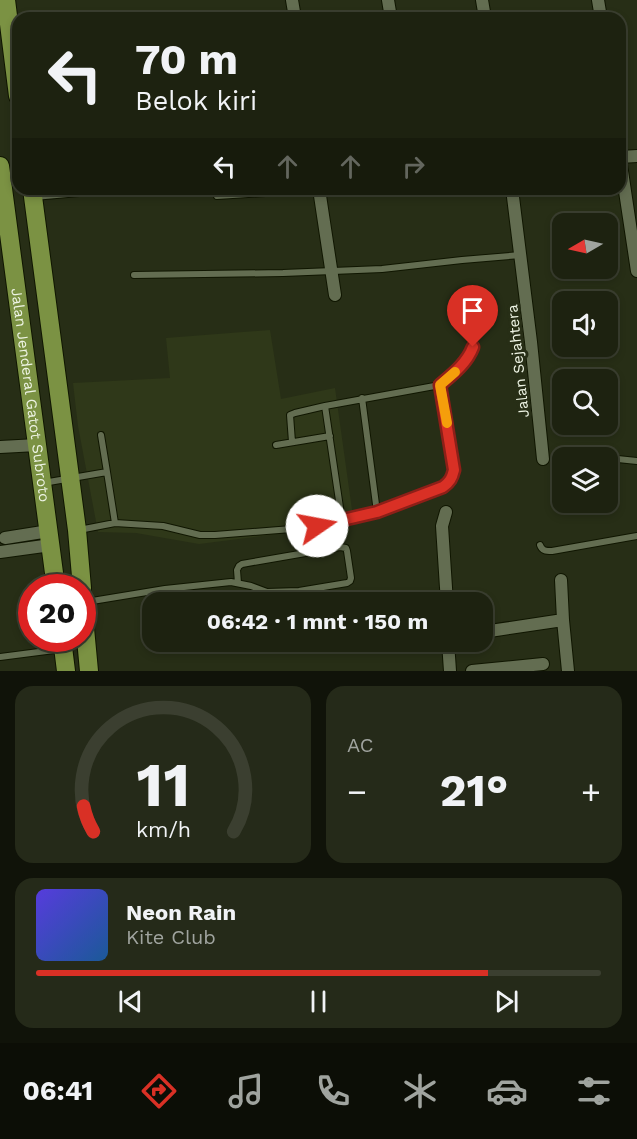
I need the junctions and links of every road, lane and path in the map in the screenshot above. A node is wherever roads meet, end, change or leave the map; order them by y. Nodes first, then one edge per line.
1 (6, 0) edge
2 (7, 66) edge
3 (0, 166) edge
4 (33, 195) edge
5 (232, 195) edge
6 (321, 195) edge
7 (514, 195) edge
8 (626, 195) edge
9 (217, 196) dead end
10 (3, 201) edge
11 (6, 254) edge
12 (522, 255) junction
13 (636, 256) edge
14 (331, 270) junction
15 (637, 272) edge
16 (134, 275) dead end
17 (335, 295) dead end
18 (473, 347) dead end
19 (440, 385) junction
20 (362, 398) junction
21 (325, 406) junction
22 (100, 435) dead end
23 (330, 436) junction
24 (292, 442) junction
25 (37, 445) junction
26 (276, 445) dead end
27 (0, 447) edge
28 (543, 459) dead end
29 (618, 459) edge
30 (637, 461) edge
31 (107, 472) junction
32 (69, 478) junction
33 (42, 483) junction
34 (377, 512) junction
35 (446, 512) dead end
36 (342, 521) junction
37 (115, 523) junction
38 (76, 530) junction
39 (637, 536) edge
40 (5, 538) dead end
41 (50, 538) junction
42 (540, 545) dead end
43 (0, 552) edge
44 (54, 574) edge
45 (81, 574) edge
46 (561, 580) dead end
47 (238, 583) junction
48 (446, 592) edge
49 (96, 600) edge
50 (563, 620) junction
51 (493, 630) edge
52 (24, 652) edge
53 (64, 652) edge
54 (87, 652) edge
55 (449, 652) edge
56 (0, 657) edge
57 (543, 664) dead end
58 (66, 671) edge
59 (89, 671) edge
60 (450, 671) edge
61 (472, 671) edge
62 (568, 671) edge

1 - 2 main road
3 - 10 main road, Jalan Jenderal Gatot Subroto
4 - 32 main road, Jalan Jenderal Gatot Subroto
5 - 9 lane
6 - 14 street
7 - 12 street, Jalan Sejahtera
8 - 13 street
10 - 11 main road, Jalan Jenderal Gatot Subroto
11 - 25 main road, Jalan Jenderal Gatot Subroto
12 - 14 lane
12 - 28 street, Jalan Sejahtera
13 - 15 street
14 - 16 lane
14 - 17 street
18 - 19 lane
19 - 20 lane
19 - 34 lane
20 - 21 lane
20 - 34 lane
21 - 23 lane
21 - 24 lane
22 - 31 lane
23 - 24 lane
23 - 36 lane
24 - 26 lane
25 - 27 street
25 - 33 main road, Jalan Jenderal Gatot Subroto
29 - 30 lane
31 - 32 lane
31 - 37 lane
32 - 33 lane
32 - 38 main road, Jalan Jenderal Gatot Subroto
33 - 41 main road, Jalan Jenderal Gatot Subroto
34 - 36 lane
35 - 48 street
36 - 37 lane
37 - 38 lane
38 - 45 main road, Jalan Jenderal Gatot Subroto
39 - 42 lane
40 - 41 street
41 - 43 street
41 - 44 main road, Jalan Jenderal Gatot Subroto
46 - 50 street
47 - 47 lane
47 - 49 lane
50 - 51 street
50 - 62 street
52 - 56 lane
53 - 58 main road
54 - 59 main road
55 - 60 street
57 - 61 street

